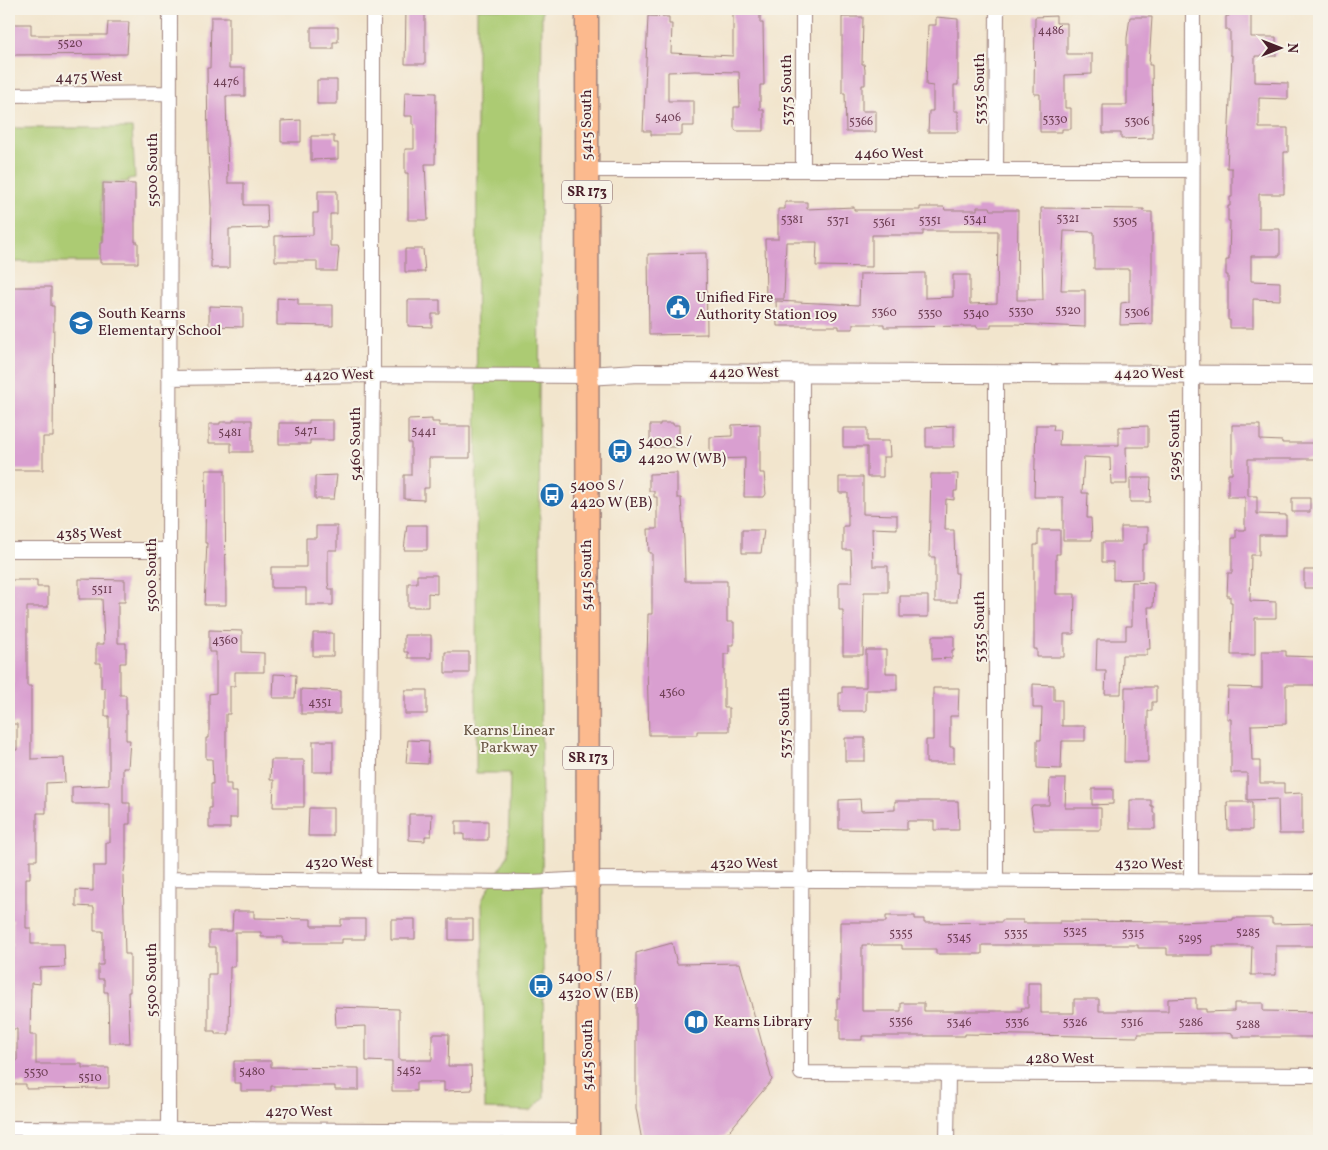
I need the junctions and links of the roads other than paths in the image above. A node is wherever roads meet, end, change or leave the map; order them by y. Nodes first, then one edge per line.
1 (170, 9) edge
2 (373, 9) edge
3 (587, 9) edge
4 (803, 9) edge
5 (997, 9) edge
6 (1193, 9) edge
7 (170, 93) junction
8 (9, 95) edge
9 (587, 170) junction
10 (803, 170) junction
11 (996, 170) junction
12 (1191, 170) junction
13 (802, 373) junction
14 (996, 374) junction
15 (1192, 374) junction
16 (373, 375) junction
17 (1319, 375) edge
18 (587, 376) junction
19 (169, 378) junction
20 (9, 550) edge
21 (169, 550) junction
22 (169, 879) junction
23 (588, 879) junction
24 (369, 880) junction
25 (801, 880) junction
26 (996, 880) junction
27 (1190, 882) junction
28 (1319, 882) edge
29 (801, 1073) joint
30 (948, 1075) junction
31 (1319, 1075) edge
32 (9, 1128) edge
33 (168, 1134) edge
34 (588, 1136) edge
35 (947, 1141) edge

1 - 7 street, 5500 South
2 - 16 street, 5460 South
3 - 9 main road, 5415 South / SR 173
4 - 10 street, 5375 South
5 - 11 street, 5335 South
6 - 12 street, 5295 South
7 - 8 street, 4475 West
7 - 19 street, 5500 South
9 - 10 street, 4460 West
9 - 18 main road, 5415 South / SR 173
10 - 11 street, 4460 West
11 - 12 street, 4460 West
12 - 15 street, 5295 South
13 - 14 street, 4420 West
13 - 18 street, 4420 West
13 - 25 street, 5375 South
14 - 15 street, 4420 West
14 - 26 street, 5335 South
15 - 17 street, 4420 West
15 - 27 street, 5295 South
16 - 18 street, 4420 West
16 - 19 street, 4420 West
16 - 24 street, 5460 South
18 - 23 main road, 5415 South / SR 173
19 - 21 street, 5500 South
20 - 21 street, 4385 West
21 - 22 street, 5500 South
22 - 24 street, 4320 West
22 - 33 street, 5500 South
23 - 24 street, 4320 West
23 - 25 street, 4320 West
23 - 34 main road, 5415 South / SR 173
25 - 26 street, 4320 West
25 - 29 street, 5375 South
26 - 27 street, 4320 West
27 - 28 street, 4320 West
29 - 30 street, 4280 West
30 - 31 street, 4280 West
30 - 35 street
32 - 33 street, 4270 West
33 - 34 street, 4270 West

